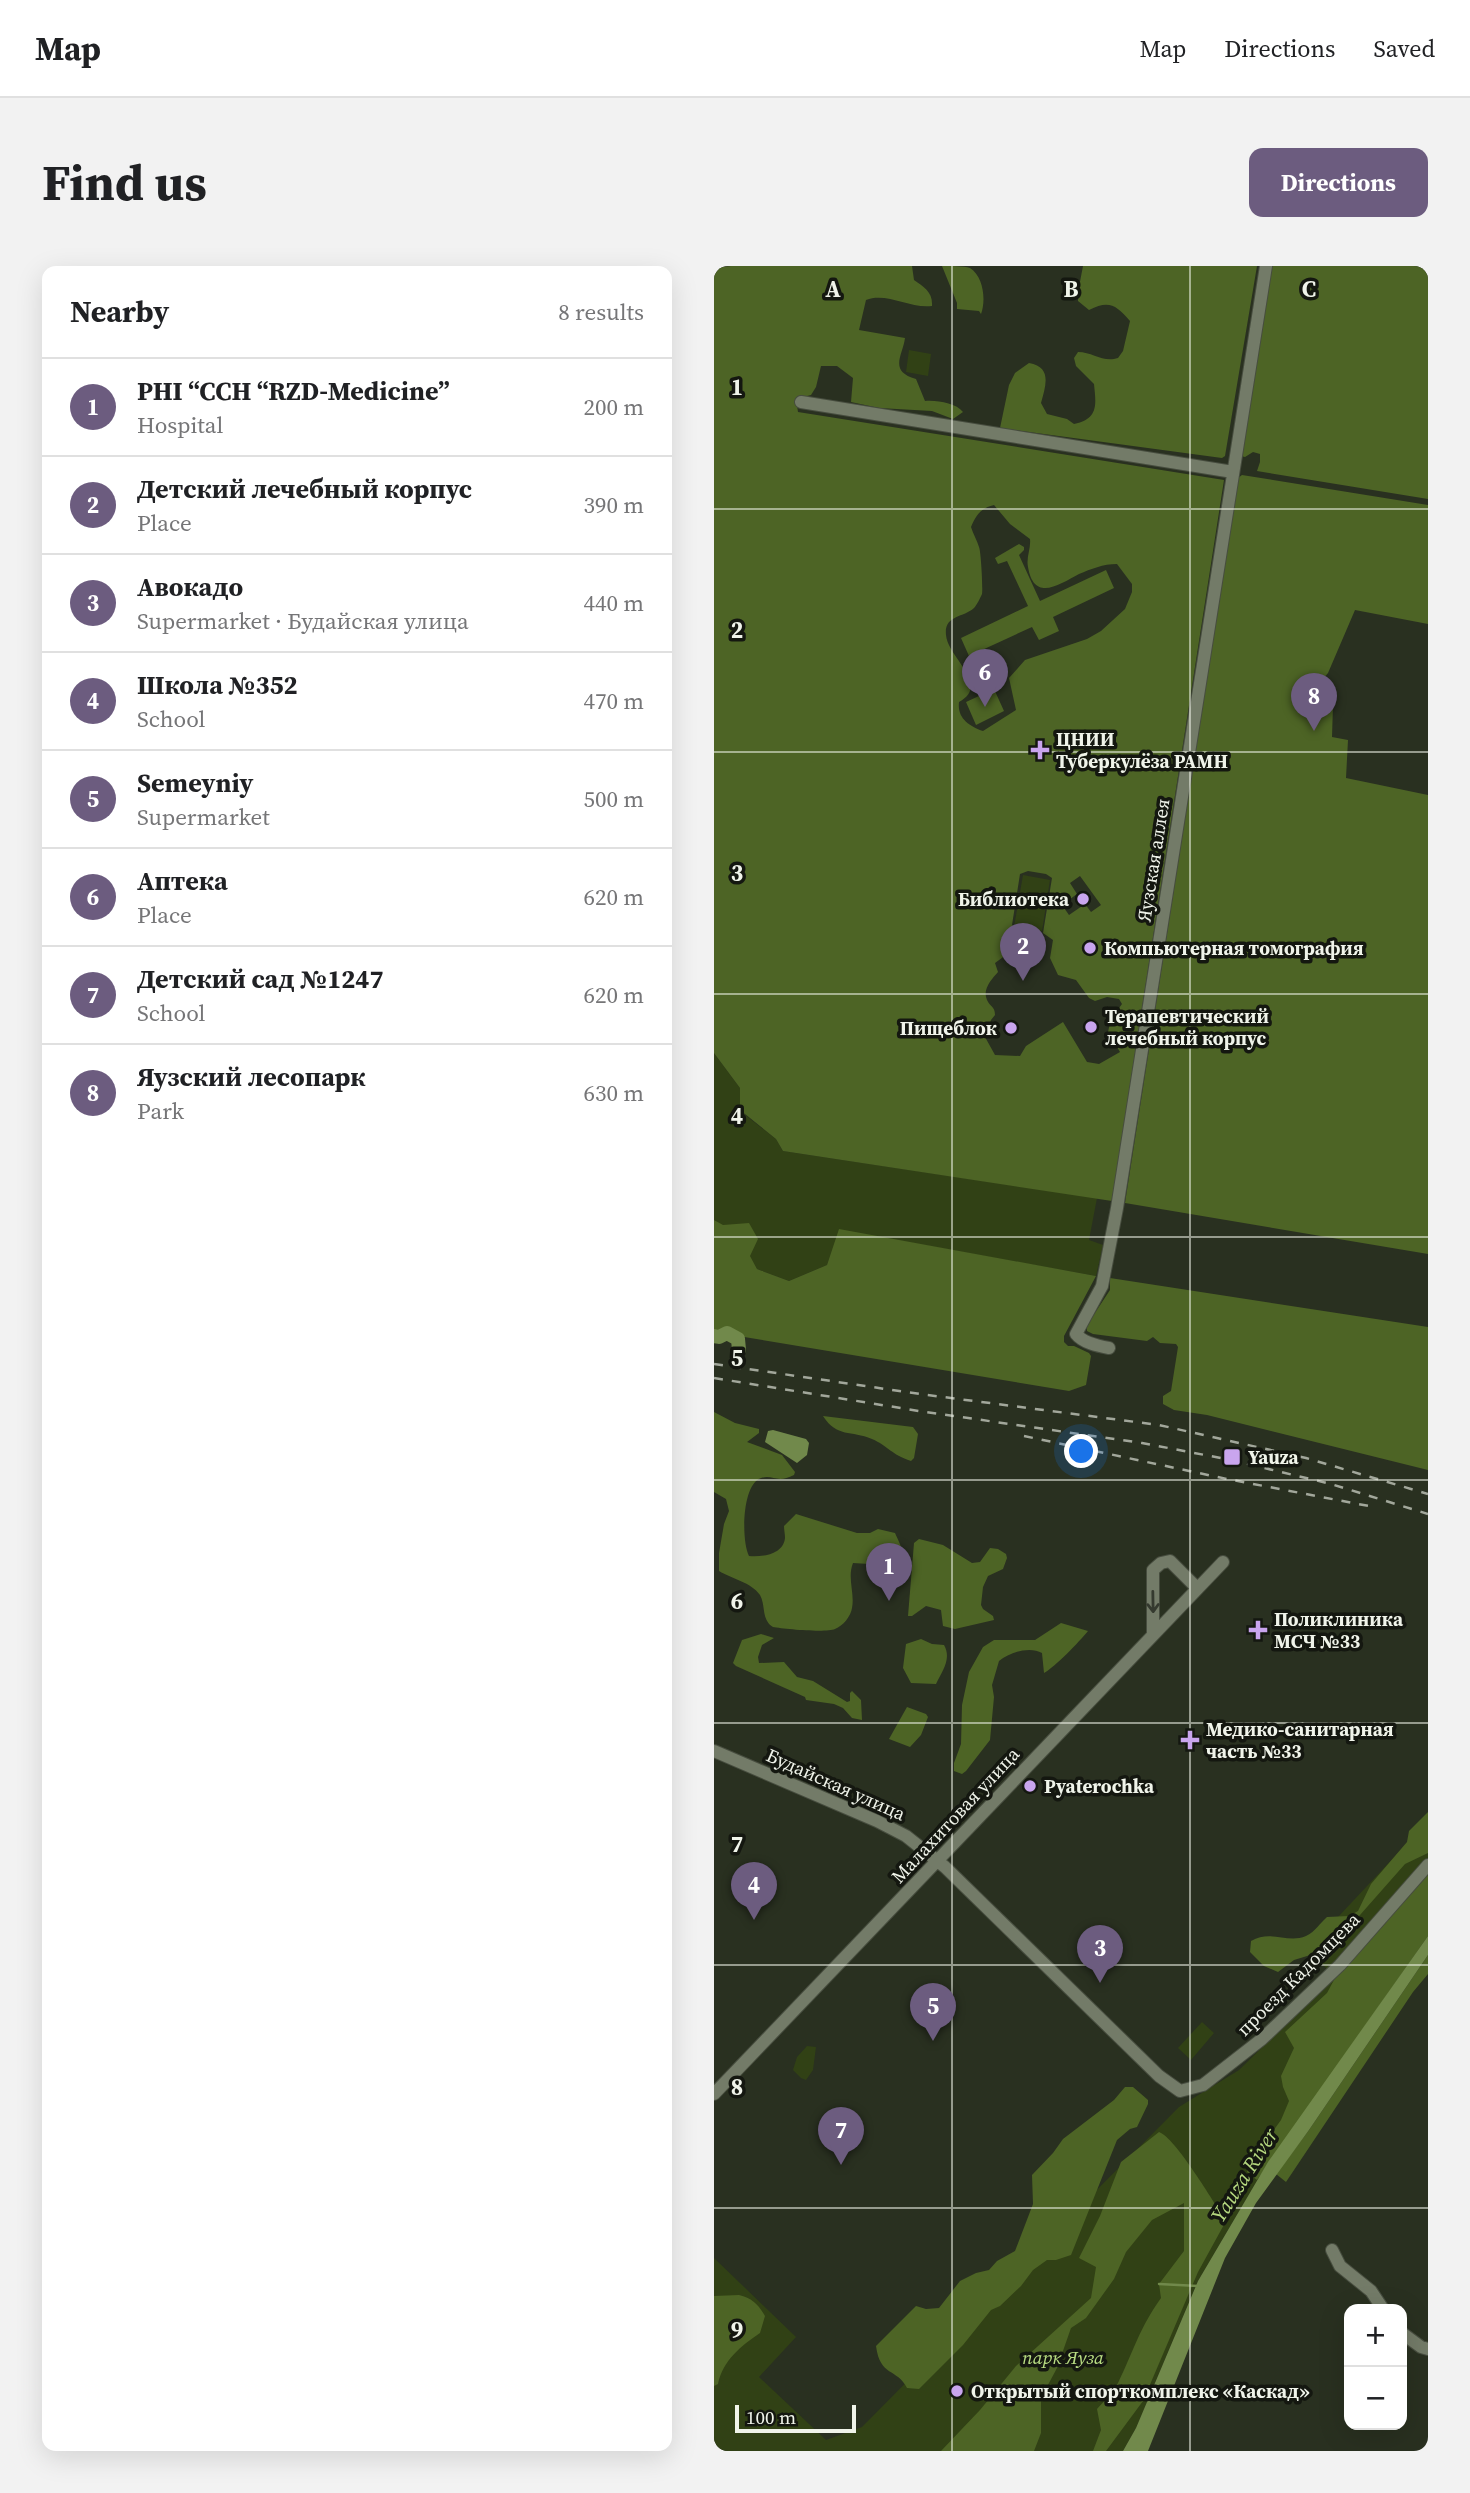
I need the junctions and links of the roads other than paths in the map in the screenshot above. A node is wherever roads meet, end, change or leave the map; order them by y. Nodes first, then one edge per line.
1 (1266, 266) edge
2 (800, 402) dead end
3 (1233, 472) junction
4 (1109, 1348) dead end
5 (1223, 1562) dead end
6 (1197, 1588) junction
7 (1153, 1634) junction
8 (714, 1751) edge
9 (938, 1861) junction
10 (1428, 1864) edge
11 (1180, 2091) joint
12 (714, 2094) edge
13 (1332, 2250) dead end
14 (1380, 2304) edge
15 (1407, 2337) edge
16 (1428, 2349) edge

1 - 3 street, Яузская аллея
2 - 3 street
3 - 4 street, Яузская аллея
5 - 6 street, Малахитовая улица
6 - 7 street, Малахитовая улица
6 -> 7 street
7 - 9 street, Малахитовая улица
8 - 9 street, Будайская улица
9 - 11 street, Будайская улица
9 - 12 street, Малахитовая улица
10 - 11 street, проезд Кадомцева
13 - 14 street
15 - 16 street

